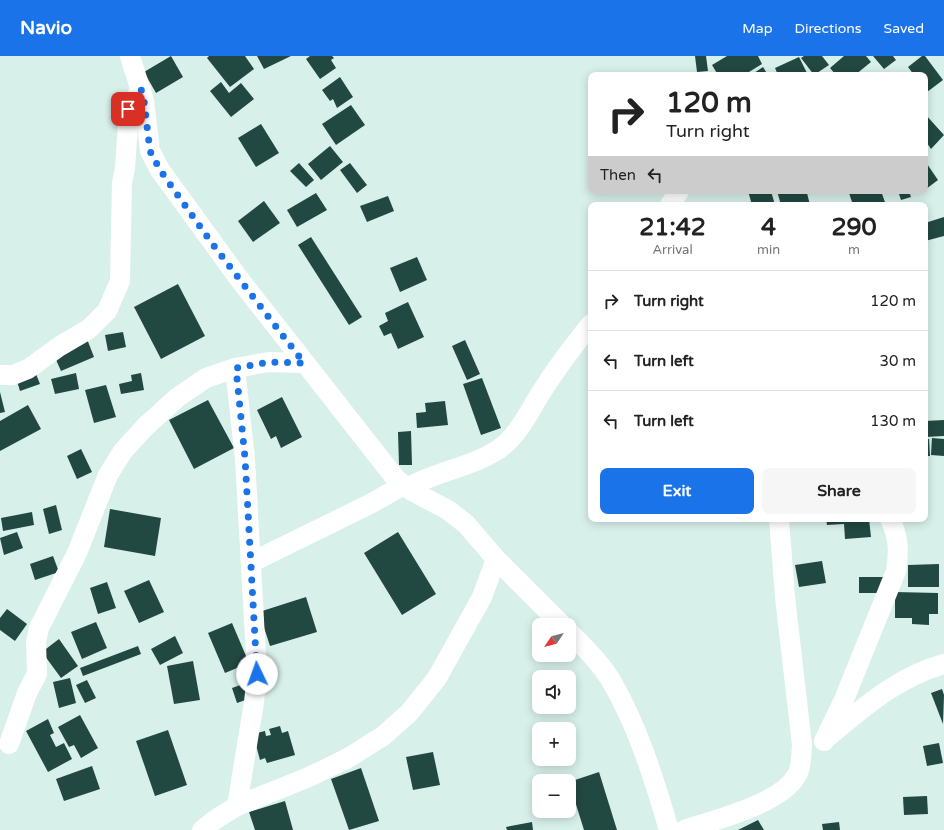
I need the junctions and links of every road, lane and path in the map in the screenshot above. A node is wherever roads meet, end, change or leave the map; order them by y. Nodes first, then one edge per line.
1 (130, 56) edge
2 (141, 89) junction
3 (588, 328) edge
4 (304, 363) junction
5 (236, 368) junction
6 (0, 375) edge
7 (405, 487) junction
8 (779, 522) edge
9 (892, 522) edge
10 (496, 559) junction
11 (252, 562) junction
12 (555, 618) edge
13 (576, 640) edge
14 (944, 664) edge
15 (824, 741) junction
16 (9, 744) dead end
17 (800, 764) junction
18 (237, 806) junction
19 (202, 830) edge
20 (669, 830) edge
21 (684, 830) edge

1 - 2 street
2 - 4 street
2 - 6 street
3 - 7 street
4 - 5 street
4 - 7 street
5 - 11 street
5 - 16 street
7 - 10 street
7 - 11 street
8 - 17 street
9 - 15 street
10 - 12 street
10 - 18 street
11 - 18 street
13 - 20 street
14 - 15 street
15 - 17 street
17 - 21 street
18 - 19 street

